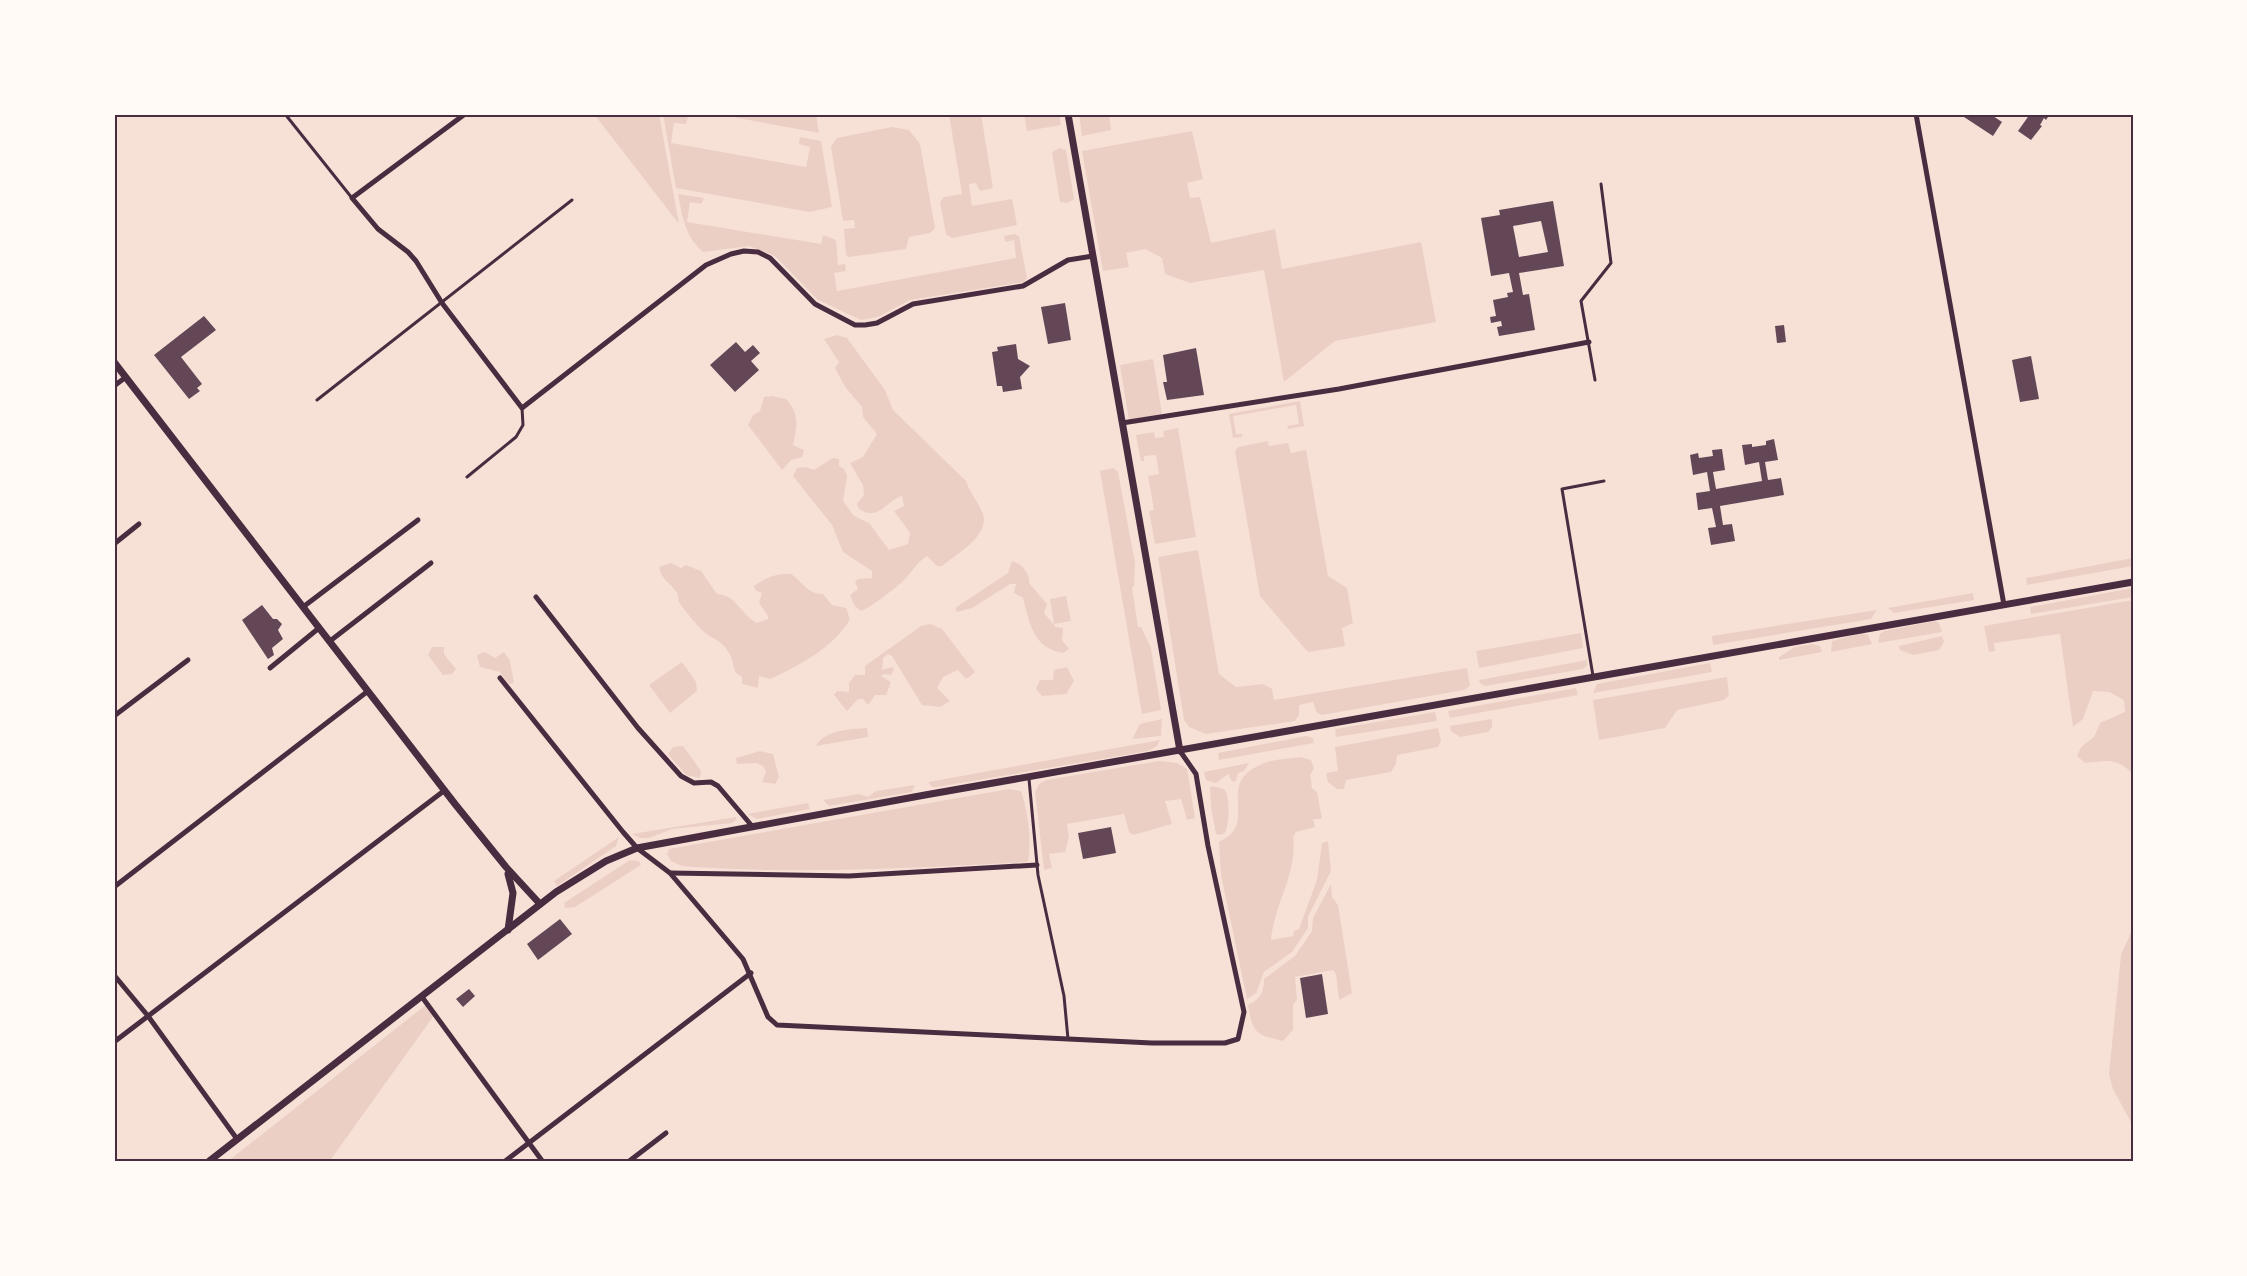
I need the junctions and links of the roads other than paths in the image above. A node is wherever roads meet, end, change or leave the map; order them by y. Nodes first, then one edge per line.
1 (285, 114) edge
2 (465, 114) edge
3 (1068, 114) edge
4 (1916, 114) edge
5 (1601, 184) dead end
6 (352, 198) junction
7 (572, 200) dead end
8 (1093, 256) junction
9 (442, 303) junction
10 (1589, 342) junction
11 (114, 362) edge
12 (126, 377) junction
13 (1595, 380) dead end
14 (114, 386) edge
15 (317, 400) dead end
16 (522, 408) junction
17 (1122, 423) junction
18 (467, 477) dead end
19 (1604, 481) dead end
20 (418, 520) dead end
21 (139, 524) dead end
22 (114, 544) edge
23 (431, 563) dead end
24 (2133, 582) edge
25 (536, 597) dead end
26 (2004, 605) junction
27 (303, 607) junction
28 (319, 628) junction
29 (330, 642) junction
30 (188, 660) dead end
31 (270, 668) dead end
32 (500, 678) dead end
33 (1594, 678) junction
34 (368, 691) junction
35 (114, 716) edge
36 (1180, 751) junction
37 (1029, 777) junction
38 (445, 790) junction
39 (752, 826) junction
40 (638, 848) junction
41 (1037, 866) junction
42 (506, 867) junction
43 (670, 873) junction
44 (114, 887) edge
45 (540, 904) junction
46 (508, 930) junction
47 (751, 972) junction
48 (114, 975) edge
49 (422, 996) junction
50 (148, 1016) junction
51 (1068, 1040) junction
52 (114, 1042) edge
53 (666, 1133) dead end
54 (237, 1139) junction
55 (528, 1144) junction
56 (208, 1162) edge
57 (504, 1162) edge
58 (543, 1162) edge
59 (628, 1162) edge

1 - 6 lane
2 - 6 street
3 - 8 street
4 - 26 street
5 - 10 lane
6 - 9 street
7 - 9 lane
8 - 16 street
8 - 17 street
9 - 15 lane
9 - 16 street
10 - 13 lane
10 - 17 street
11 - 12 street
12 - 14 street
12 - 27 street
16 - 18 lane
17 - 36 street
19 - 33 lane
20 - 27 street
21 - 22 street
23 - 29 street
24 - 26 street
25 - 39 street
26 - 33 street
27 - 28 street
28 - 29 street
28 - 31 street
29 - 34 street
30 - 35 street
32 - 40 street
33 - 36 street
34 - 38 street
34 - 44 street
36 - 37 street
36 - 51 street
37 - 39 street
37 - 41 lane
38 - 42 street
38 - 50 street
39 - 40 street
40 - 43 street
40 - 45 street
41 - 43 street
41 - 51 lane
42 - 45 street
42 - 46 street
43 - 47 street
45 - 46 street
46 - 49 street
47 - 51 street
47 - 55 street
48 - 50 street
49 - 54 street
49 - 55 street
50 - 52 street
50 - 54 street
53 - 59 street
54 - 56 street
55 - 57 street
55 - 58 street

